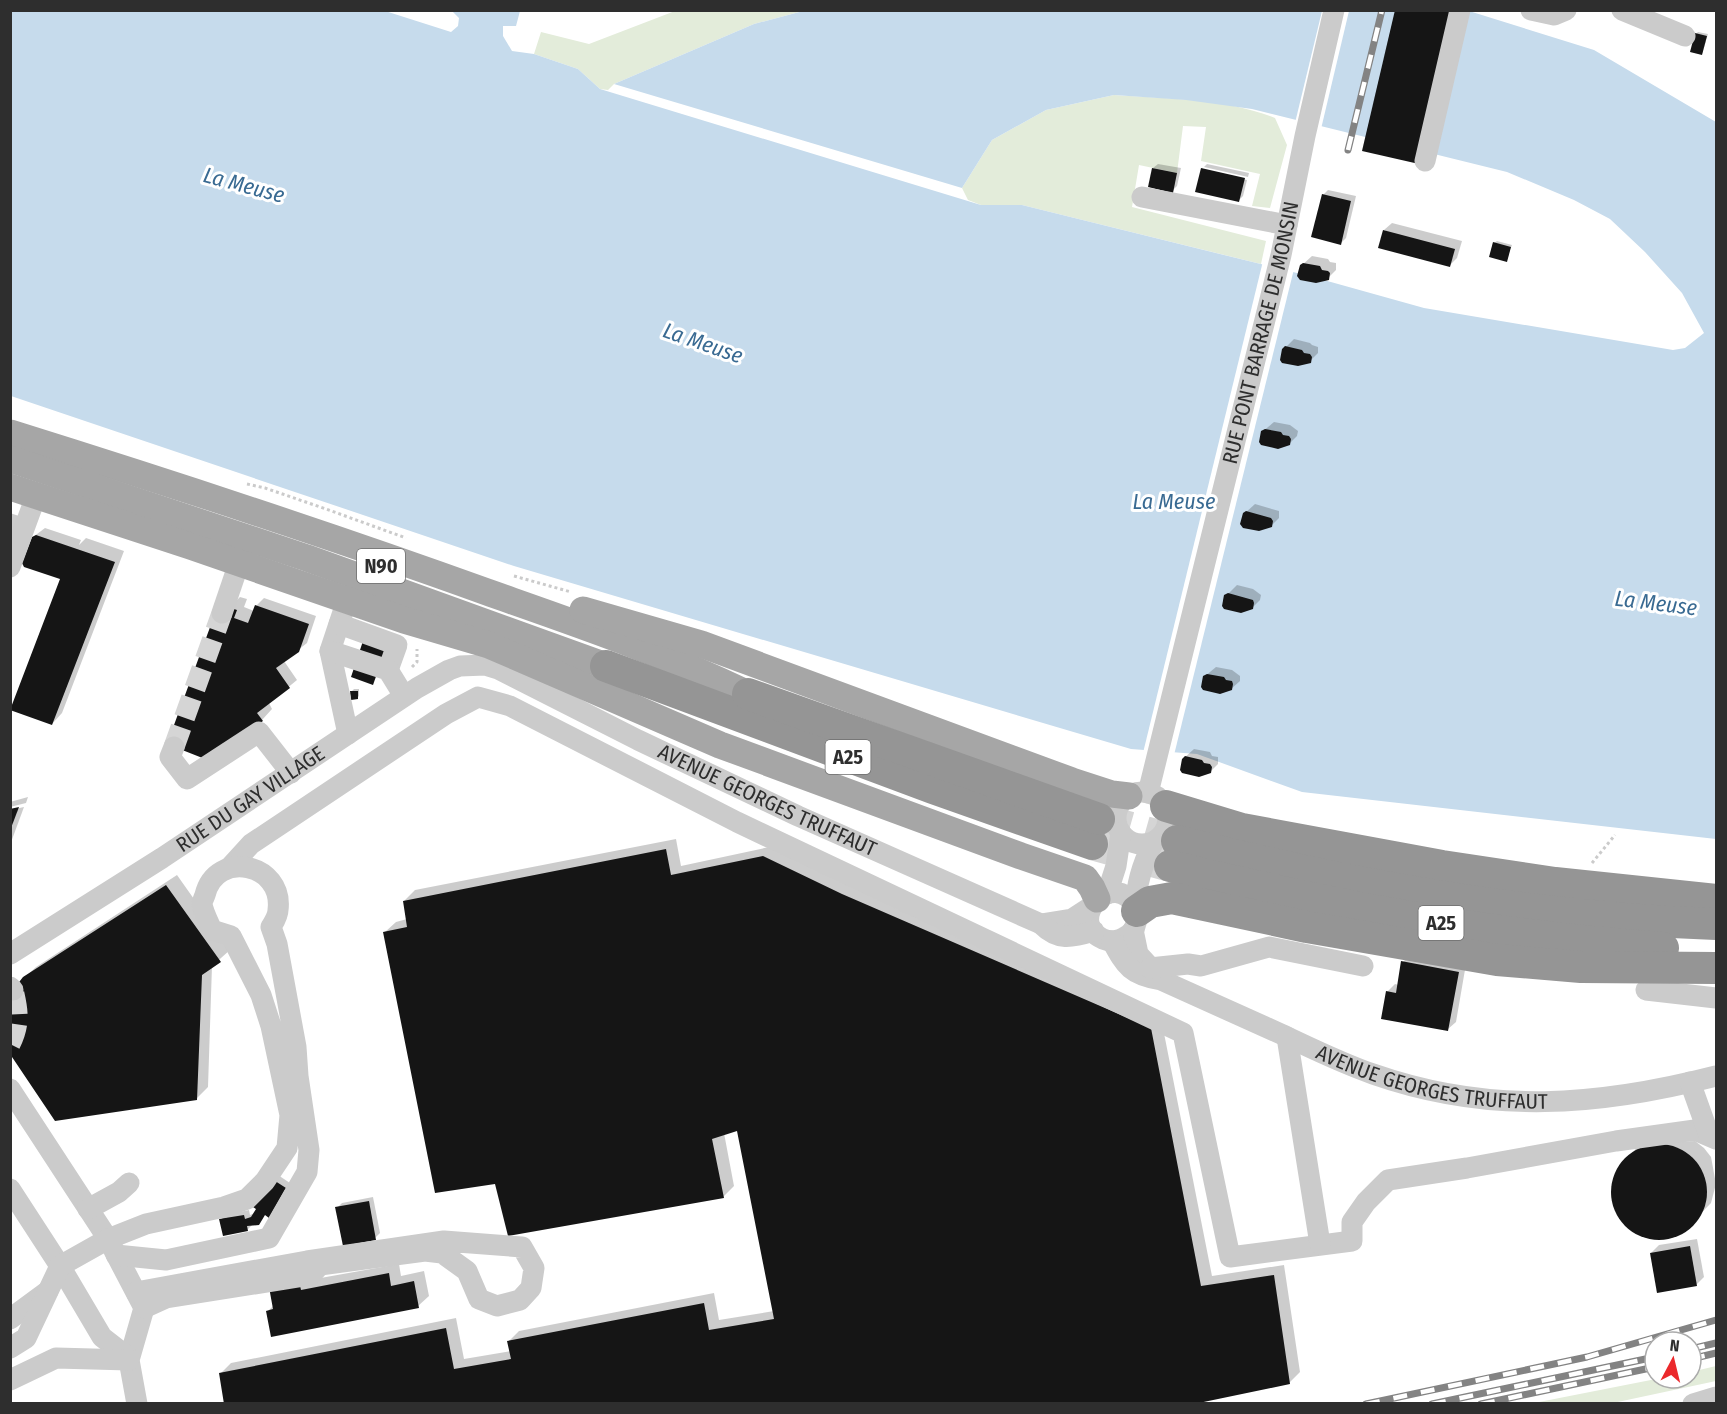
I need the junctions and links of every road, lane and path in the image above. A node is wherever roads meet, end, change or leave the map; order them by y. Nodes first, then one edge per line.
1 (1335, 10) edge
2 (1461, 10) edge
3 (1531, 10) edge
4 (1566, 10) edge
5 (1622, 10) edge
6 (1685, 36) dead end
7 (1425, 161) dead end
8 (1142, 197) dead end
9 (1287, 225) junction
10 (10, 433) edge
11 (10, 445) edge
12 (10, 459) edge
13 (10, 473) edge
14 (23, 491) edge
15 (161, 509) junction
16 (239, 563) junction
17 (409, 564) junction
18 (10, 567) edge
19 (343, 612) junction
20 (222, 613) tunnel mouth
21 (330, 651) junction
22 (606, 666) joint
23 (498, 669) joint
24 (388, 670) junction
25 (748, 694) junction
26 (404, 696) junction
27 (348, 734) junction
28 (174, 747) tunnel mouth
29 (291, 773) junction
30 (1148, 798) junction
31 (1104, 832) junction
32 (1167, 850) junction
33 (230, 867) junction
34 (1098, 900) junction
35 (1716, 900) edge
36 (1135, 916) junction
37 (1041, 924) junction
38 (1716, 924) edge
39 (1103, 936) junction
40 (1716, 951) edge
41 (10, 954) edge
42 (1363, 966) dead end
43 (1716, 968) edge
44 (1156, 974) junction
45 (1646, 990) dead end
46 (1716, 998) edge
47 (1287, 1037) junction
48 (1716, 1076) edge
49 (1690, 1082) junction
50 (10, 1089) edge
51 (1713, 1137) edge
52 (129, 1183) dead end
53 (10, 1189) edge
54 (88, 1209) junction
55 (1320, 1244) junction
56 (112, 1247) junction
57 (60, 1266) junction
58 (48, 1290) junction
59 (140, 1300) junction
60 (10, 1319) edge
61 (10, 1348) edge
62 (129, 1359) junction
63 (10, 1380) edge
64 (1716, 1397) edge
65 (137, 1404) edge
66 (1693, 1404) edge

1 - 9 street, RUE PONT BARRAGE DE MONSIN
2 - 7 street
3 - 4 street
5 - 6 street
8 - 9 street
9 - 30 street, RUE PONT BARRAGE DE MONSIN
10 - 17 main road, N90
11 - 25 main road, N90
12 - 15 main road, N90
13 - 15 main road
14 - 16 main road, N90
14 - 18 street
15 - 22 main road, N90
16 - 19 main road, N90
16 - 20 street
17 - 25 main road, N90
17 - 30 main road, N90
19 - 21 street
19 - 24 street
19 - 34 main road, N90
21 - 24 street
21 - 27 street
22 - 31 highway, A25
23 - 26 street, RUE DU GAY VILLAGE
23 - 37 street, AVENUE GEORGES TRUFFAUT
24 - 26 street
25 - 31 highway, A25
26 - 27 street, RUE DU GAY VILLAGE
27 - 29 street, RUE DU GAY VILLAGE
28 - 29 street
29 - 41 street, RUE DU GAY VILLAGE
30 - 31 street
30 - 32 street
30 - 35 highway
31 - 32 street
31 - 34 street
32 - 36 street
32 - 38 highway, A25
32 - 40 highway, A25
33 - 55 street
33 - 56 street
33 - 56 street
34 - 36 street
34 - 37 street
34 - 39 street
36 - 39 street
36 - 43 highway
36 - 44 street
37 - 39 street, AVENUE GEORGES TRUFFAUT
39 - 44 street, AVENUE GEORGES TRUFFAUT
42 - 44 street
44 - 47 street, AVENUE GEORGES TRUFFAUT
45 - 46 street
47 - 49 street, AVENUE GEORGES TRUFFAUT
47 - 55 street
48 - 49 street, AVENUE GEORGES TRUFFAUT
49 - 51 street
50 - 54 street
51 - 55 street
52 - 54 street
53 - 57 street
54 - 56 street
56 - 57 street
56 - 59 street
57 - 58 street
57 - 62 street
58 - 60 street
58 - 61 street
59 - 59 street
59 - 62 street
62 - 63 street
62 - 65 street
64 - 66 street

